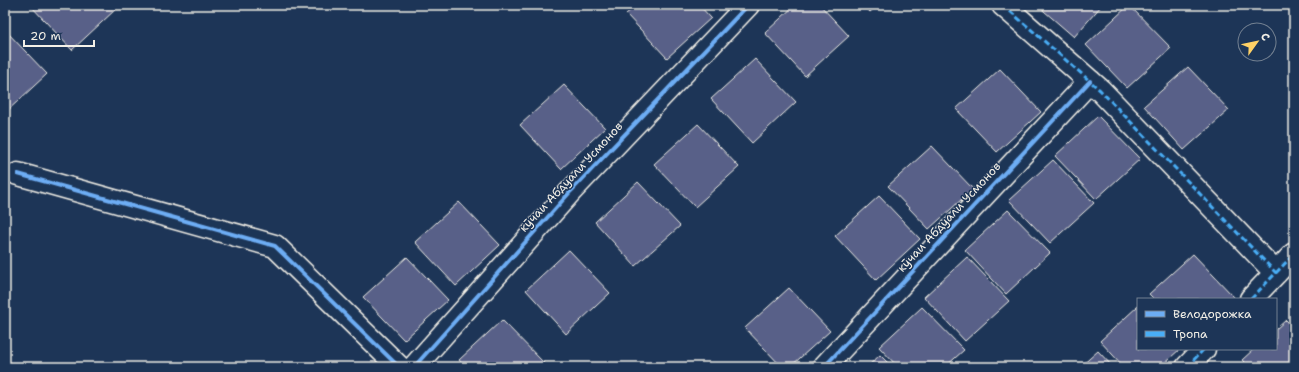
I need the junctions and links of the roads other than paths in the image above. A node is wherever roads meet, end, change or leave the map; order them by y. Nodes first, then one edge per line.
1 (748, 5) edge
2 (1003, 5) edge
3 (1090, 81) junction
4 (18, 174) dead end
5 (1294, 254) edge
6 (1276, 273) junction
7 (1252, 298) edge
8 (1203, 350) edge
9 (399, 367) edge
10 (414, 367) edge
11 (824, 367) edge
12 (1187, 367) edge

1 - 10 street, кӯчаи Абдуали Усмонов
2 - 3 street
3 - 6 street
3 - 11 street, кӯчаи Абдуали Усмонов
4 - 9 street
5 - 6 street
6 - 7 street
8 - 12 street

